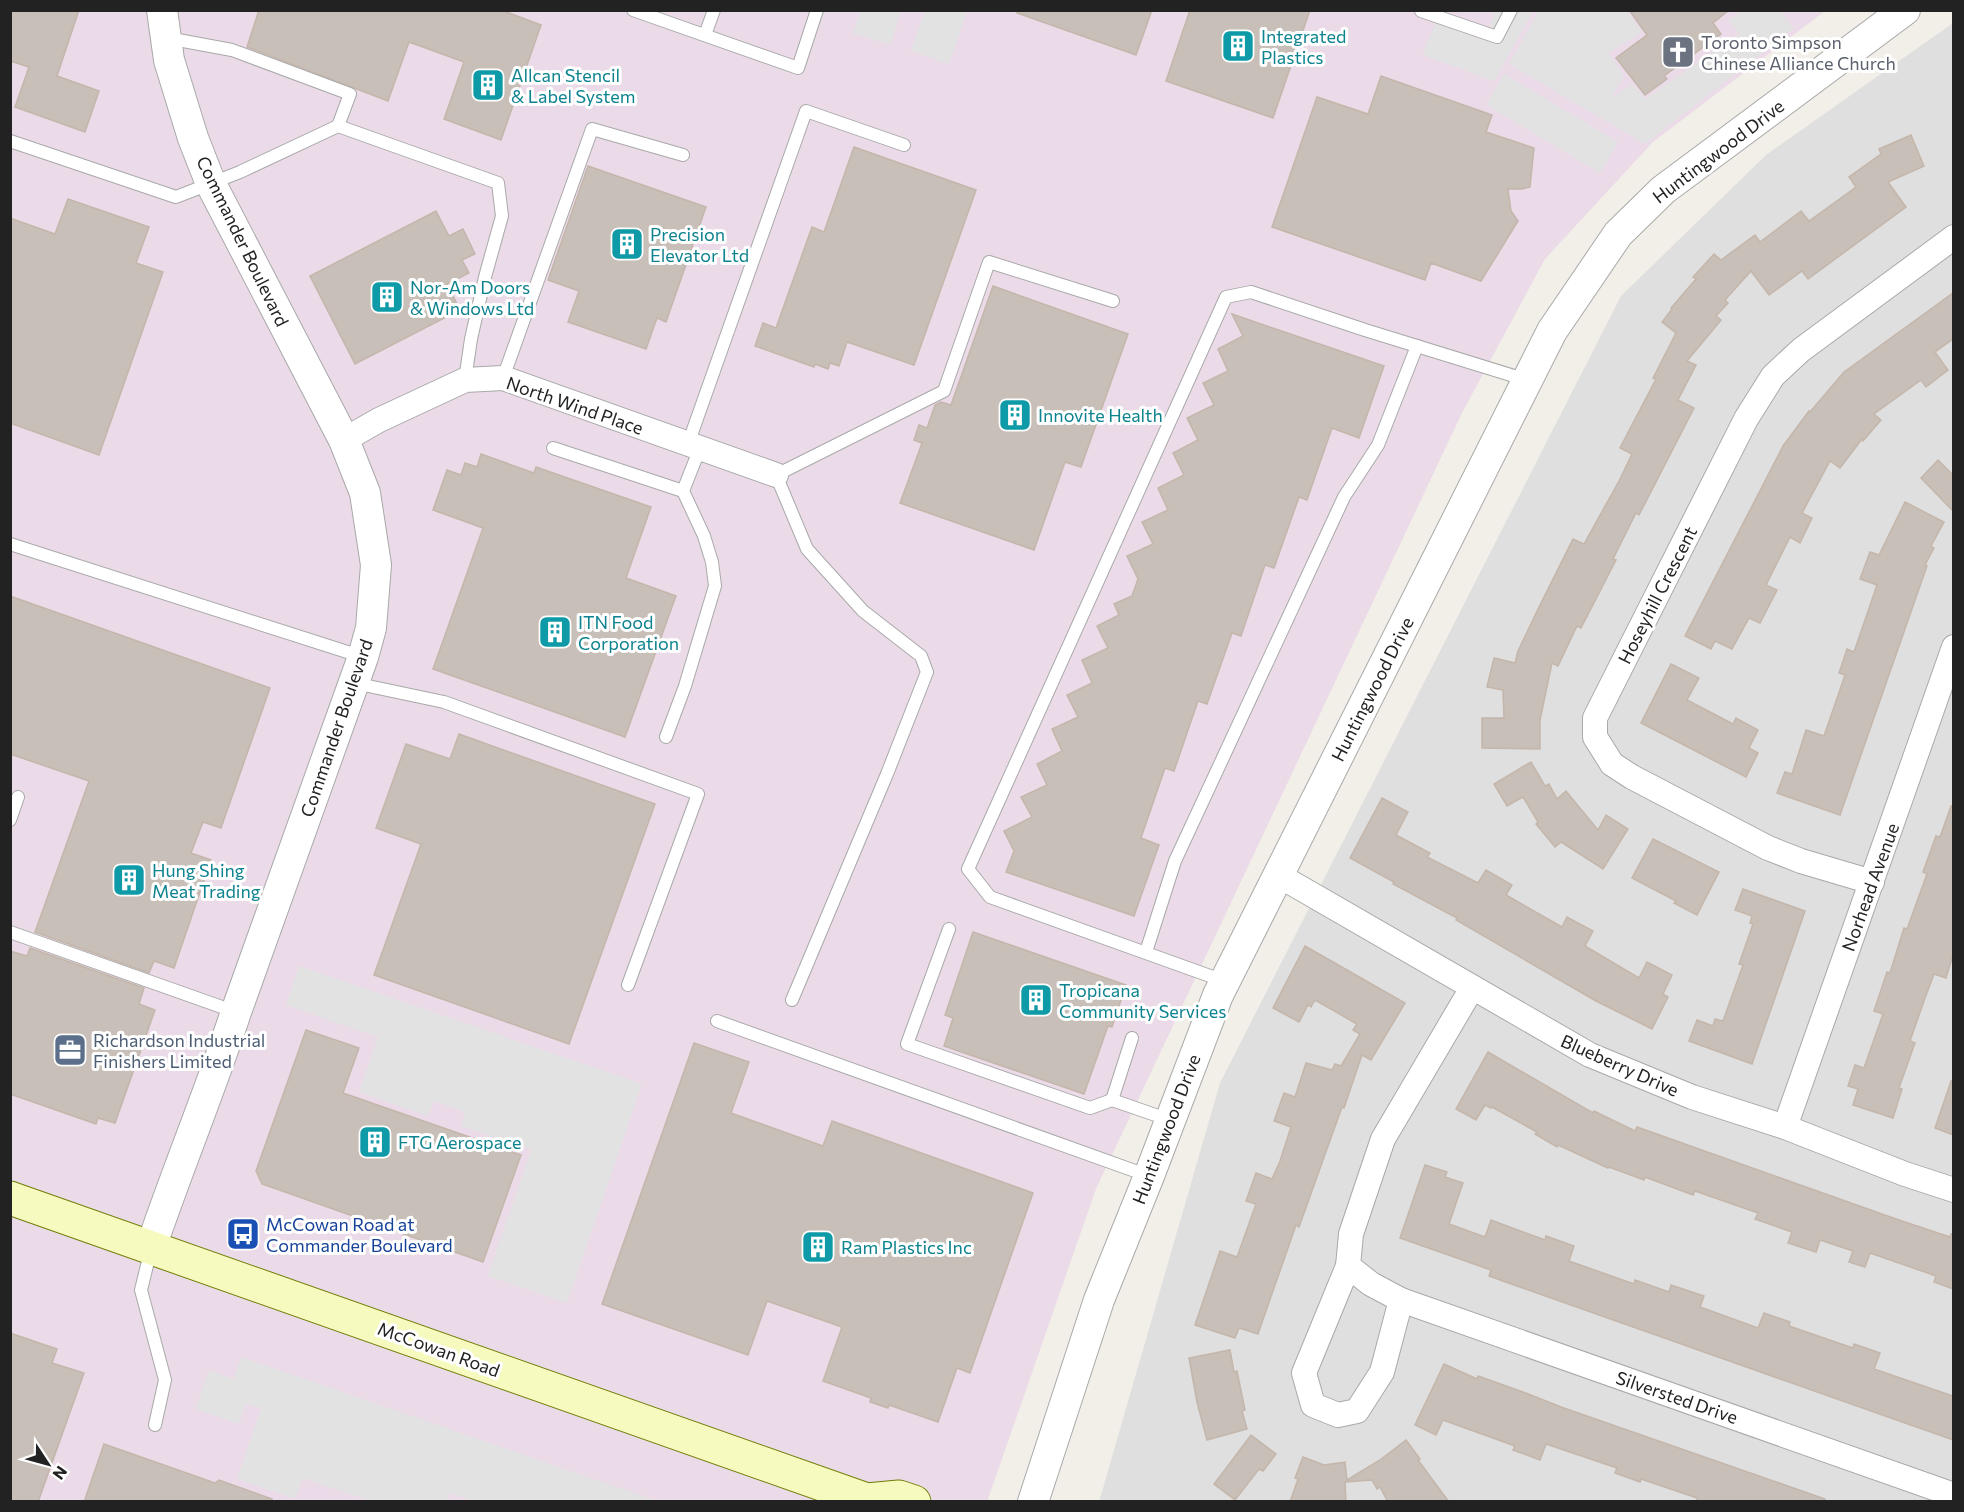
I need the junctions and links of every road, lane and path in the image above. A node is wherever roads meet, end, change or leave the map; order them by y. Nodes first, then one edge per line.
1 (633, 10) edge
2 (714, 10) edge
3 (817, 10) edge
4 (1421, 10) edge
5 (1511, 10) edge
6 (1902, 11) edge
7 (164, 24) edge
8 (705, 35) junction
9 (338, 126) junction
10 (10, 141) edge
11 (904, 145) dead end
12 (683, 155) dead end
13 (211, 184) junction
14 (1953, 237) edge
15 (1113, 301) dead end
16 (1417, 346) junction
17 (503, 378) junction
18 (465, 380) junction
19 (1528, 380) junction
20 (344, 440) junction
21 (694, 446) junction
22 (553, 448) dead end
23 (776, 475) junction
24 (683, 491) junction
25 (10, 544) edge
26 (1953, 647) edge
27 (358, 670) junction
28 (666, 737) dead end
29 (18, 797) dead end
30 (10, 820) edge
31 (1278, 875) junction
32 (1872, 882) junction
33 (949, 929) dead end
34 (10, 932) edge
35 (1146, 952) junction
36 (1224, 981) junction
37 (628, 985) dead end
38 (1472, 988) junction
39 (792, 1000) dead end
40 (236, 1012) junction
41 (717, 1021) dead end
42 (1132, 1038) dead end
43 (1112, 1100) junction
44 (1170, 1120) junction
45 (1785, 1127) junction
46 (1149, 1176) junction
47 (1953, 1190) edge
48 (10, 1198) edge
49 (151, 1247) junction
50 (1348, 1266) junction
51 (1401, 1300) junction
52 (155, 1425) dead end
53 (1953, 1495) edge
54 (867, 1501) edge
55 (914, 1502) edge
56 (1033, 1502) edge

1 - 8 lane
2 - 8 lane
3 - 8 lane
4 - 5 lane
6 - 19 street, Huntingwood Drive
7 - 9 lane
7 - 13 street, Commander Boulevard
9 - 13 lane
9 - 18 lane
10 - 13 lane
11 - 21 lane
12 - 17 lane
13 - 20 street, Commander Boulevard
14 - 32 street, Hoseyhill Crescent
15 - 23 lane
16 - 19 lane
16 - 35 lane
16 - 35 lane
17 - 18 street, North Wind Place
17 - 21 street, North Wind Place
18 - 20 street, North Wind Place
19 - 31 street, Huntingwood Drive
20 - 27 street, Commander Boulevard
21 - 23 street, North Wind Place
21 - 24 lane
22 - 24 lane
23 - 39 lane
24 - 28 lane
25 - 27 lane
26 - 32 street, Norhead Avenue
27 - 37 lane
27 - 40 street, Commander Boulevard
29 - 30 lane
31 - 36 street, Huntingwood Drive
31 - 38 street, Blueberry Drive
32 - 45 street, Norhead Avenue
33 - 43 lane
34 - 40 lane
35 - 36 lane
36 - 44 street, Huntingwood Drive
38 - 45 street, Blueberry Drive
38 - 50 street
40 - 49 street, Commander Boulevard
41 - 46 lane
42 - 43 lane
43 - 44 lane
44 - 46 street, Huntingwood Drive
45 - 47 street, Blueberry Drive
46 - 56 street, Huntingwood Drive
48 - 49 main road, McCowan Road
49 - 52 lane
49 - 54 main road, McCowan Road
50 - 51 street, Silversted Drive
50 - 51 street
51 - 53 street, Silversted Drive
54 - 55 main road, McCowan Road

